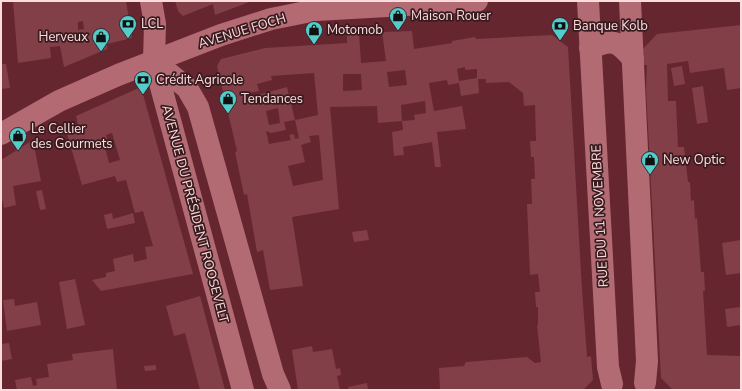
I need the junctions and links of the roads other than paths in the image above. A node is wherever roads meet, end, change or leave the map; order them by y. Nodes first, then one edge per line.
1 (151, 1) edge
2 (478, 1) edge
3 (588, 1) edge
4 (630, 1) edge
5 (408, 3) edge
6 (590, 48) junction
7 (633, 59) junction
8 (154, 61) junction
9 (1, 134) edge
10 (647, 386) edge
11 (610, 387) edge
12 (243, 390) edge
13 (280, 390) edge

1 - 8 street
2 - 5 street, AVENUE FOCH
3 - 6 street, RUE DU 11 NOVEMBRE
4 - 7 street
5 - 8 street, AVENUE FOCH
6 - 7 street
6 - 11 street, RUE DU 11 NOVEMBRE
7 - 10 street
8 - 9 street, AVENUE FOCH
8 - 12 street, AVENUE DU PRÉSIDENT ROOSEVELT
8 - 13 street
10 - 11 street

